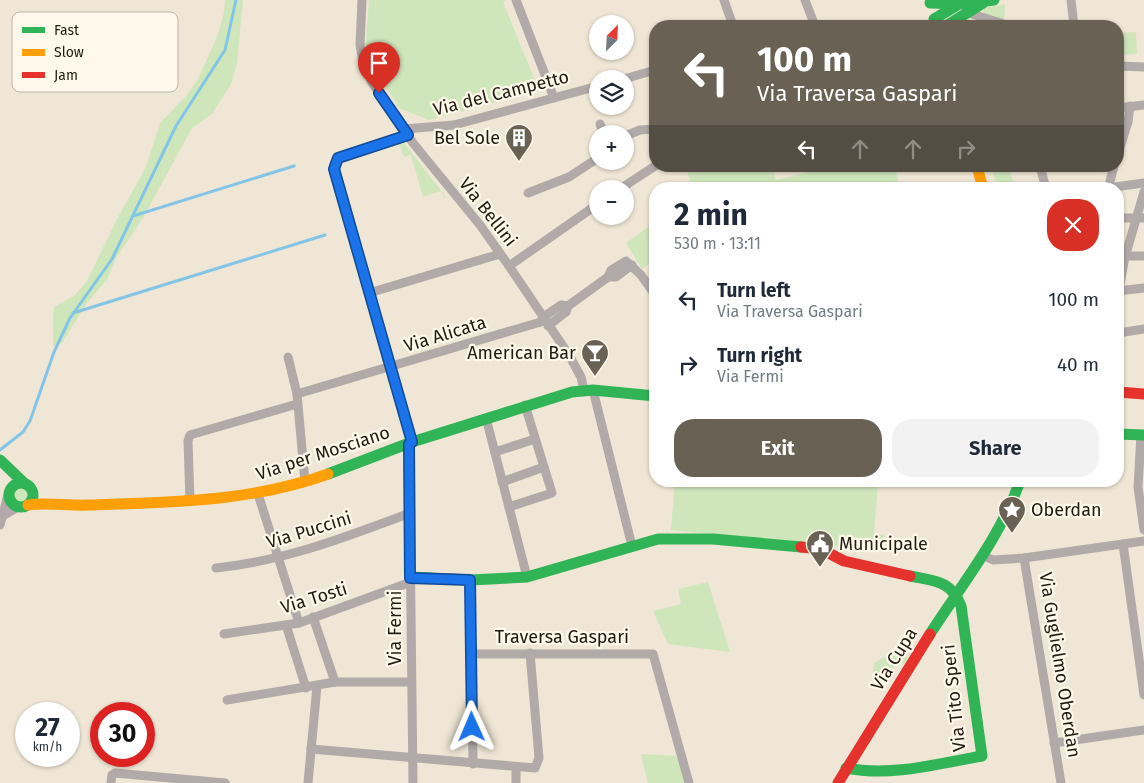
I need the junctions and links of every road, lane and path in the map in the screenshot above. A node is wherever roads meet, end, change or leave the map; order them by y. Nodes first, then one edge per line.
1 (362, 0) edge
2 (516, 0) edge
3 (724, 0) edge
4 (806, 0) edge
5 (1071, 0) edge
6 (989, 1) edge
7 (930, 2) edge
8 (966, 8) junction
9 (731, 20) edge
10 (813, 20) edge
11 (935, 20) edge
12 (938, 20) edge
13 (953, 20) edge
14 (961, 20) edge
15 (995, 20) edge
16 (1073, 20) edge
17 (1124, 66) edge
18 (1144, 66) edge
19 (649, 72) edge
20 (634, 76) edge
21 (589, 88) edge
22 (554, 98) junction
23 (1144, 105) edge
24 (1124, 106) edge
25 (1130, 106) junction
26 (649, 129) edge
27 (406, 132) junction
28 (634, 132) edge
29 (1124, 135) edge
30 (589, 164) edge
31 (649, 170) edge
32 (634, 180) edge
33 (1144, 183) edge
34 (1124, 186) edge
35 (528, 192) dead end
36 (1144, 192) edge
37 (589, 210) edge
38 (1124, 218) edge
39 (1140, 218) edge
40 (1124, 250) edge
41 (500, 254) junction
42 (1124, 256) edge
43 (1144, 256) edge
44 (509, 266) junction
45 (649, 287) edge
46 (1144, 288) edge
47 (1124, 291) edge
48 (369, 293) junction
49 (545, 321) junction
50 (1144, 329) edge
51 (1124, 332) edge
52 (288, 357) dead end
53 (391, 367) junction
54 (588, 390) junction
55 (1124, 392) edge
56 (1144, 394) edge
57 (649, 395) edge
58 (297, 399) junction
59 (525, 405) junction
60 (486, 418) junction
61 (1124, 434) edge
62 (1142, 435) edge
63 (534, 439) junction
64 (410, 443) junction
65 (495, 452) junction
66 (1, 461) edge
67 (544, 467) junction
68 (23, 482) junction
69 (305, 482) junction
70 (502, 482) junction
71 (1018, 487) edge
72 (32, 490) junction
73 (8, 493) junction
74 (258, 494) junction
75 (190, 501) junction
76 (48, 502) junction
77 (23, 506) junction
78 (509, 507) junction
79 (410, 513) junction
80 (2, 520) edge
81 (1144, 530) edge
82 (1144, 541) edge
83 (1123, 544) junction
84 (632, 546) junction
85 (984, 556) junction
86 (280, 558) junction
87 (1024, 558) junction
88 (216, 568) dead end
89 (527, 576) junction
90 (411, 580) junction
91 (470, 580) junction
92 (956, 593) junction
93 (313, 617) junction
94 (300, 623) junction
95 (286, 625) junction
96 (224, 634) dead end
97 (471, 654) junction
98 (530, 654) junction
99 (336, 682) junction
100 (411, 682) junction
101 (317, 686) junction
102 (306, 688) junction
103 (1144, 695) edge
104 (227, 700) dead end
105 (1144, 730) edge
106 (1054, 742) junction
107 (311, 749) junction
108 (413, 758) junction
109 (473, 764) junction
110 (516, 768) junction
111 (846, 768) junction
112 (111, 783) edge
113 (225, 783) edge
114 (308, 783) edge
115 (414, 783) edge
116 (516, 783) edge
117 (689, 783) edge
118 (838, 783) edge
119 (1061, 783) edge

1 - 27 street
2 - 22 street
3 - 9 street
4 - 10 street
5 - 16 street
6 - 8 street
7 - 8 street
7 - 11 street
8 - 12 street
8 - 13 street
8 - 14 street
8 - 15 street
17 - 18 street
19 - 20 street
21 - 22 street, Via del Campetto
22 - 27 street, Via del Campetto
23 - 25 street
24 - 25 street
25 - 29 street
26 - 28 street
27 - 41 street, Via Bellini
27 - 48 street, Via del Campetto
30 - 35 street
31 - 32 street
33 - 34 street
36 - 39 street
37 - 44 street
38 - 39 street
39 - 40 street
41 - 44 street, Via Bellini
41 - 48 street
42 - 43 street
44 - 49 street, Via Bellini
45 - 49 street, Via Alicata
46 - 47 street
48 - 53 street, Via Fermi
49 - 53 street, Via Alicata
49 - 54 street, Via Bellini
50 - 51 street
52 - 58 street
53 - 58 street, Via Alicata
53 - 64 street, Via Fermi
54 - 57 street, Via per Mosciano
54 - 59 street, Via per Mosciano
54 - 84 street, Via Bellini
55 - 56 street
58 - 69 street
58 - 75 street, Via Alicata
59 - 60 street, Via per Mosciano
59 - 63 street
60 - 64 street, Via per Mosciano
60 - 65 street
61 - 62 street
62 - 81 street
63 - 65 street
63 - 67 street
64 - 69 street, Via per Mosciano
64 - 79 street, Via Fermi
65 - 70 street
66 - 68 street
66 - 73 street
67 - 70 street
67 - 78 street
68 - 72 street
68 - 73 street
69 - 74 street, Via per Mosciano
70 - 78 street
71 - 85 street
72 - 76 street
72 - 77 street
73 - 77 street
73 - 80 street
74 - 75 street, Via per Mosciano
74 - 86 street
75 - 76 street, Via per Mosciano
76 - 77 street, Via per Mosciano
77 - 80 street
78 - 89 street
79 - 86 street, Via Puccini
79 - 90 street, Via Fermi
82 - 83 street
83 - 87 street
83 - 103 street
84 - 89 street
84 - 92 street
85 - 87 street, Via Guglielmo Oberdan
85 - 92 street, Via Cupa
86 - 88 street, Via Puccini
86 - 94 street
87 - 106 street, Via Guglielmo Oberdan
89 - 91 street
90 - 91 street
90 - 93 street, Via Tosti
90 - 100 street, Via Fermi
91 - 97 street
92 - 111 street, Via Cupa
92 - 111 street, Via Tito Speri
93 - 94 street, Via Tosti
93 - 99 street
94 - 95 street, Via Tosti
95 - 96 street, Via Tosti
95 - 102 street
97 - 98 street, Traversa Gaspari
97 - 109 street
98 - 110 street
98 - 117 street, Traversa Gaspari
99 - 100 street
99 - 101 street
100 - 108 street, Via Fermi
101 - 102 street
101 - 107 street
102 - 104 street
105 - 106 street
106 - 119 street, Via Guglielmo Oberdan
107 - 108 street
107 - 114 street
108 - 109 street
108 - 115 street, Via Fermi
109 - 110 street
110 - 116 street
111 - 118 street, Via Cupa
112 - 113 street

